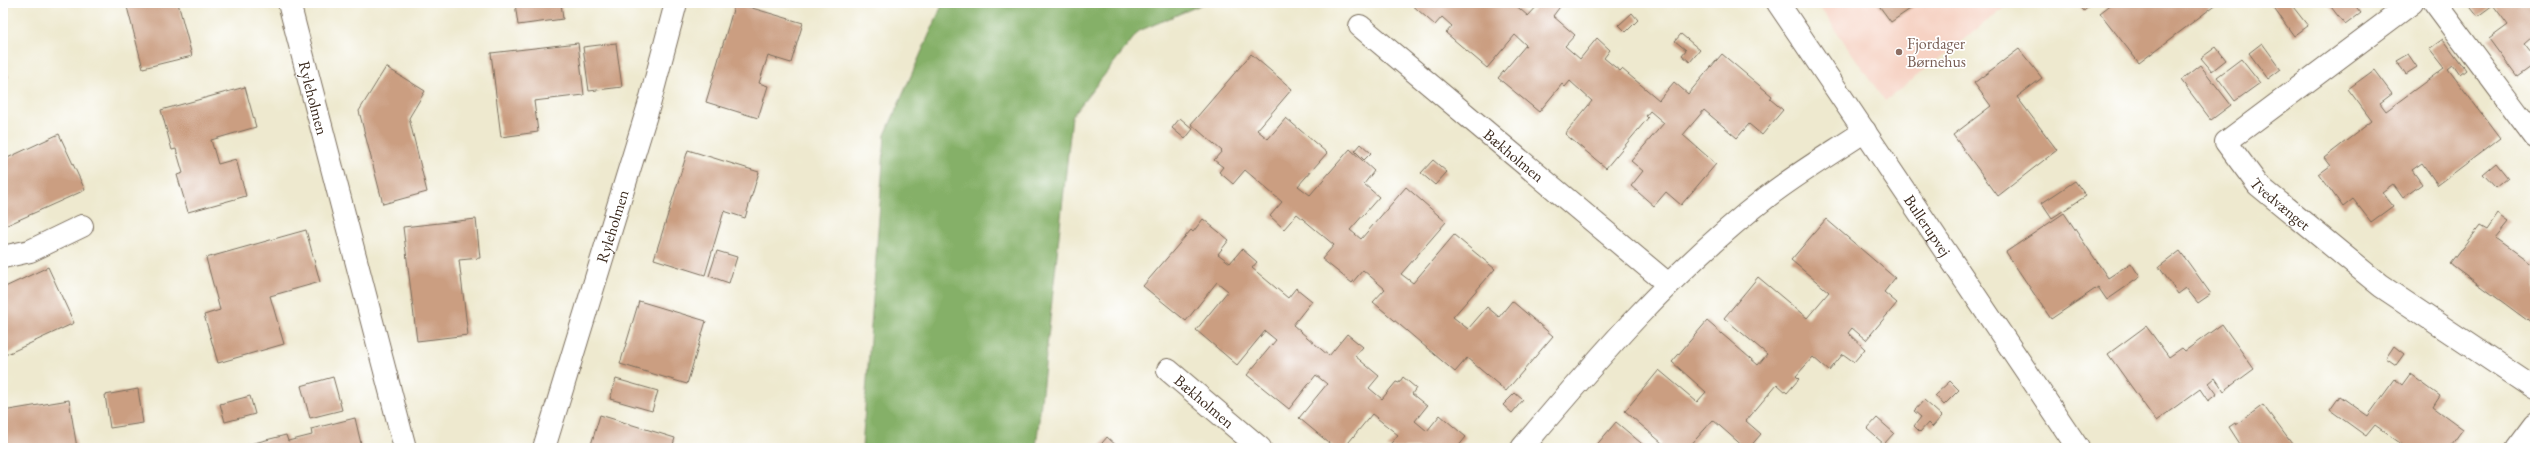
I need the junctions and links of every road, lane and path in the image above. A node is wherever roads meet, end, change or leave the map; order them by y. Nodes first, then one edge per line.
1 (289, 3) edge
2 (676, 3) edge
3 (1778, 3) edge
4 (2412, 3) edge
5 (2435, 3) edge
6 (1360, 26) dead end
7 (1865, 131) junction
8 (2535, 137) edge
9 (82, 226) dead end
10 (3, 257) edge
11 (1668, 284) junction
12 (1168, 370) dead end
13 (2535, 389) edge
14 (2535, 424) edge
15 (405, 448) edge
16 (544, 448) edge
17 (1260, 448) edge
18 (1522, 448) edge
19 (2078, 448) edge
20 (2517, 448) edge

1 - 15 street, Ryleholmen
2 - 16 street, Ryleholmen
3 - 7 street, Bullerupvej
4 - 13 street, Tvedvænget
5 - 8 street
6 - 11 street, Bækholmen
7 - 11 street
7 - 19 street, Bullerupvej
9 - 10 street
11 - 18 street
12 - 17 street, Bækholmen
14 - 20 street

